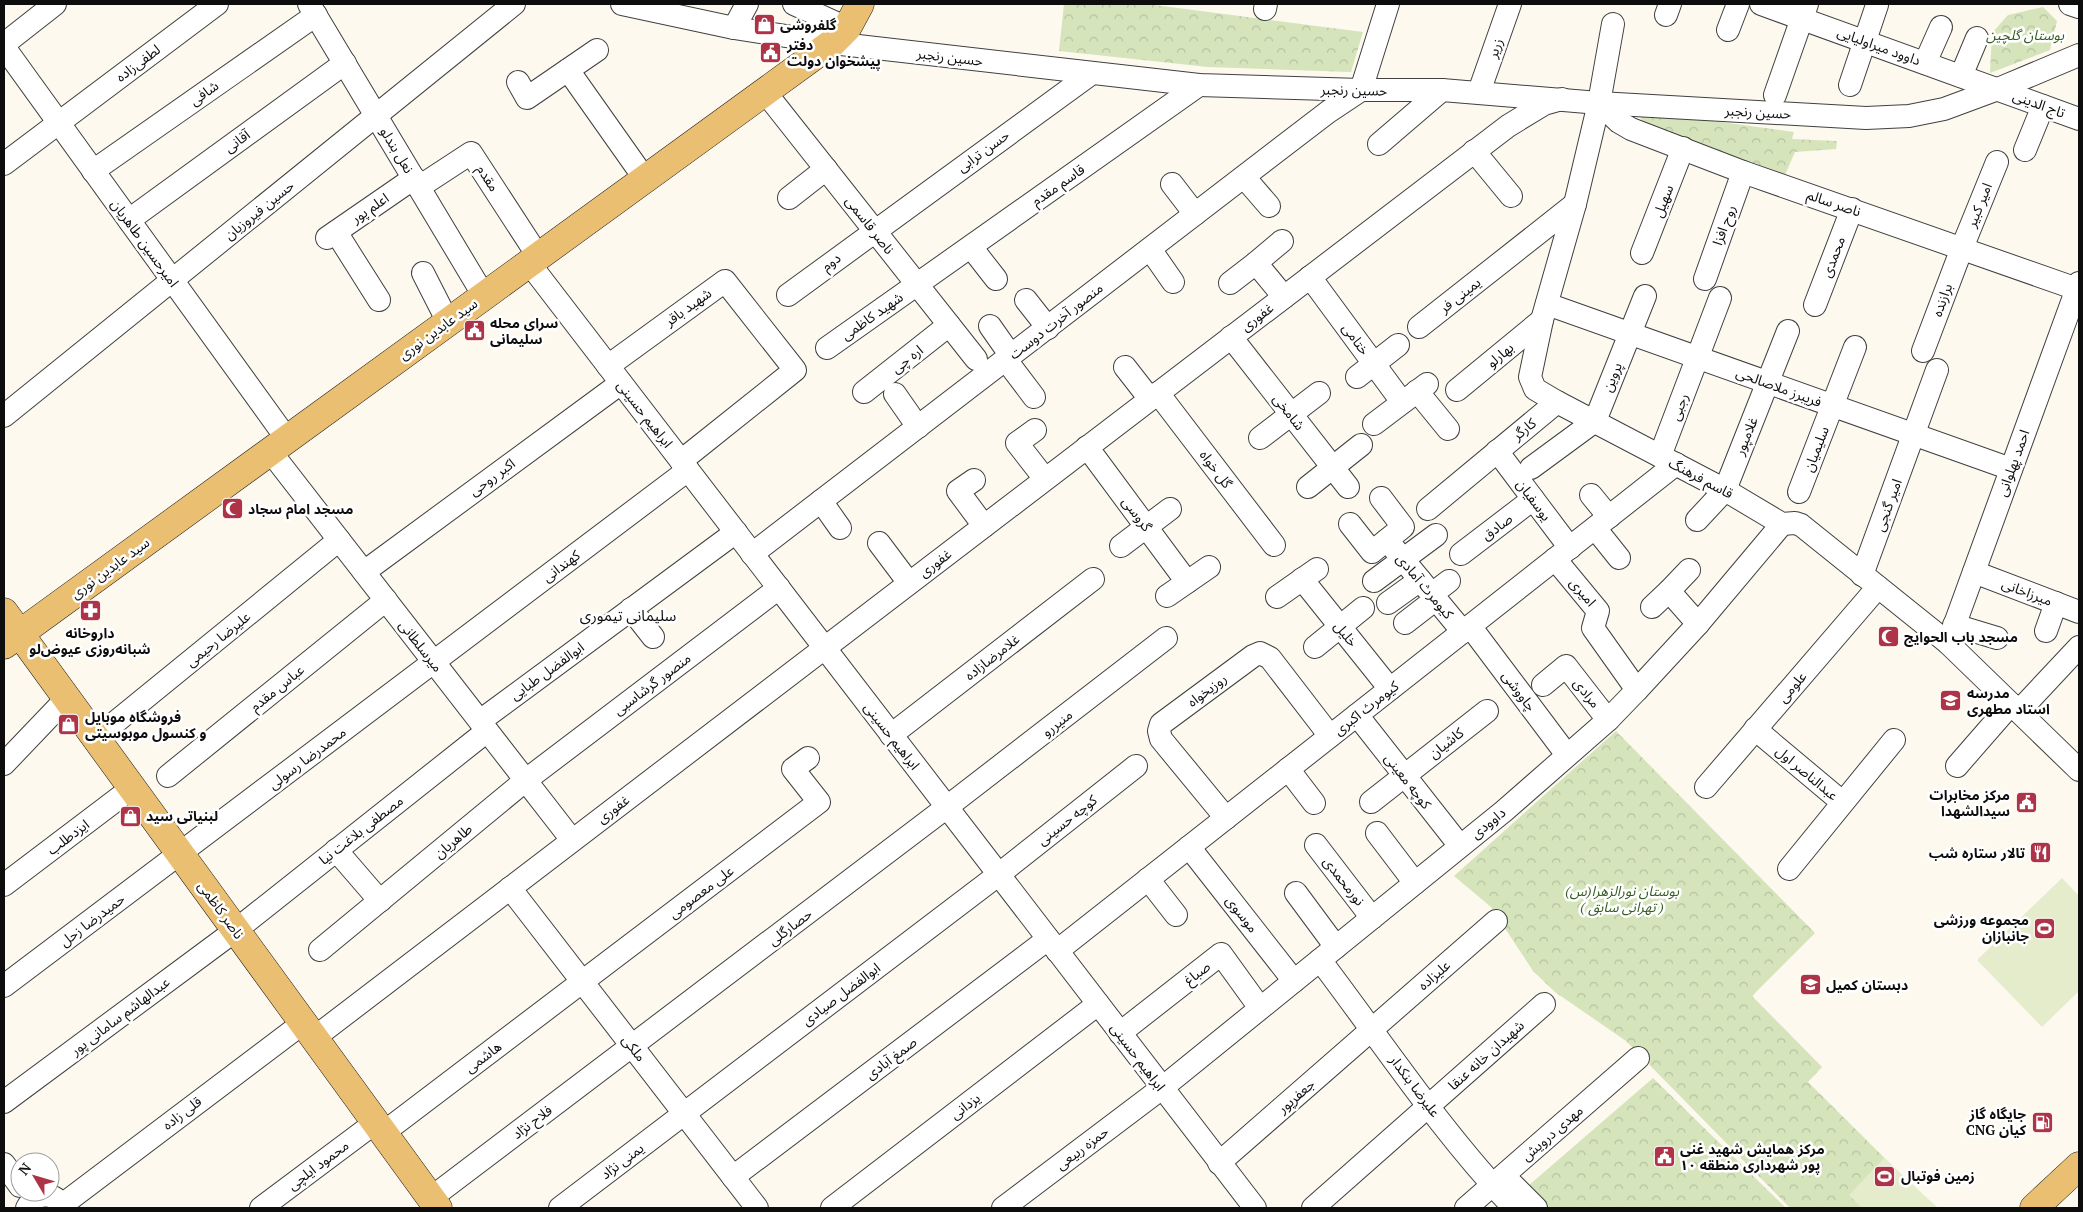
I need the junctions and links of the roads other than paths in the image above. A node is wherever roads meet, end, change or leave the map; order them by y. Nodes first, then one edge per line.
1 (55, 4) edge
2 (216, 4) edge
3 (514, 4) edge
4 (622, 4) edge
5 (747, 4) edge
6 (794, 4) edge
7 (860, 4) edge
8 (1388, 4) edge
9 (1510, 4) edge
10 (1738, 4) edge
11 (1760, 4) edge
12 (2070, 4) edge
13 (1877, 5) edge
14 (2079, 7) edge
15 (312, 9) edge
16 (1805, 11) edge
17 (1613, 24) dead end
18 (1941, 26) dead end
19 (734, 28) junction
20 (1728, 30) dead end
21 (839, 36) junction
22 (1977, 38) dead end
23 (1863, 41) junction
24 (4, 45) edge
25 (597, 50) dead end
26 (2079, 55) edge
27 (345, 63) junction
28 (1925, 63) junction
29 (568, 70) junction
30 (1092, 73) junction
31 (1961, 76) junction
32 (518, 82) dead end
33 (1199, 85) junction
34 (1850, 85) dead end
35 (1998, 89) junction
36 (1361, 90) junction
37 (1442, 90) junction
38 (765, 92) junction
39 (1479, 92) junction
40 (1775, 95) dead end
41 (1562, 99) junction
42 (1600, 103) junction
43 (2043, 106) junction
44 (376, 115) junction
45 (2079, 119) edge
46 (59, 123) junction
47 (1379, 144) dead end
48 (1683, 148) junction
49 (2025, 150) dead end
50 (1474, 152) junction
51 (1997, 162) dead end
52 (4, 164) edge
53 (826, 169) junction
54 (93, 171) junction
55 (1743, 172) junction
56 (1244, 177) junction
57 (645, 179) junction
58 (417, 183) junction
59 (1172, 184) dead end
60 (1511, 196) dead end
61 (789, 198) dead end
62 (1575, 204) junction
63 (1269, 206) dead end
64 (1852, 209) junction
65 (1195, 214) junction
66 (129, 220) junction
67 (874, 230) junction
68 (1282, 241) dead end
69 (971, 247) junction
70 (1962, 248) junction
71 (1150, 249) junction
72 (1642, 253) dead end
73 (534, 260) junction
74 (1256, 263) junction
75 (423, 273) dead end
76 (1310, 277) junction
77 (996, 278) dead end
78 (1705, 279) dead end
79 (172, 280) junction
80 (1173, 282) dead end
81 (1230, 283) dead end
82 (917, 285) junction
83 (2078, 286) edge
84 (788, 295) dead end
85 (484, 296) junction
86 (1645, 296) dead end
87 (1284, 297) junction
88 (1720, 298) dead end
89 (379, 300) dead end
90 (1026, 300) dead end
91 (1815, 305) dead end
92 (1544, 312) junction
93 (448, 322) junction
94 (949, 325) junction
95 (990, 326) dead end
96 (1419, 327) dead end
97 (1048, 328) junction
98 (1788, 331) dead end
99 (1630, 334) junction
100 (1231, 337) junction
101 (1398, 345) dead end
102 (1855, 347) dead end
103 (827, 348) dead end
104 (1923, 351) dead end
105 (1009, 358) junction
106 (1698, 358) junction
107 (976, 359) dead end
108 (1375, 364) junction
109 (1125, 367) dead end
110 (795, 370) joint
111 (1937, 370) dead end
112 (614, 374) junction
113 (1357, 377) dead end
114 (1767, 382) junction
115 (1457, 390) dead end
116 (864, 392) dead end
117 (1415, 392) junction
118 (1319, 393) dead end
119 (895, 394) dead end
120 (1034, 396) dead end
121 (1154, 396) junction
122 (1557, 402) junction
123 (1832, 406) junction
124 (1291, 414) junction
125 (4, 416) edge
126 (1595, 421) junction
127 (1374, 424) dead end
128 (918, 427) junction
129 (1448, 429) dead end
130 (1035, 430) dead end
131 (1914, 434) junction
132 (1260, 438) dead end
133 (279, 445) junction
134 (1361, 445) dead end
135 (1087, 447) junction
136 (1494, 454) junction
137 (1668, 460) junction
138 (684, 465) junction
139 (1332, 467) junction
140 (1531, 468) dead end
141 (2011, 469) junction
142 (1045, 479) junction
143 (974, 480) dead end
144 (1308, 487) dead end
145 (1348, 487) dead end
146 (1724, 490) junction
147 (1799, 492) dead end
148 (1591, 495) dead end
149 (1381, 498) dead end
150 (1533, 499) junction
151 (821, 501) junction
152 (1428, 508) dead end
153 (1170, 509) dead end
154 (1697, 520) dead end
155 (1602, 523) junction
156 (1350, 524) dead end
157 (1782, 524) junction
158 (984, 526) junction
159 (1146, 527) junction
160 (840, 528) dead end
161 (736, 532) junction
162 (1436, 535) dead end
163 (339, 540) junction
164 (1387, 540) junction
165 (879, 543) dead end
166 (1121, 546) dead end
167 (1274, 546) dead end
168 (1563, 553) junction
169 (752, 554) junction
170 (1461, 554) dead end
171 (1619, 558) dead end
172 (1402, 559) junction
173 (1209, 567) dead end
174 (1689, 570) dead end
175 (364, 572) junction
176 (1974, 572) junction
177 (1093, 578) dead end
178 (1374, 581) dead end
179 (1870, 581) junction
180 (1187, 582) junction
181 (910, 583) junction
182 (779, 588) junction
183 (1434, 588) junction
184 (1669, 591) junction
185 (1166, 596) dead end
186 (1277, 597) dead end
187 (386, 600) junction
188 (1388, 603) dead end
189 (2056, 603) junction
190 (1652, 606) dead end
191 (1363, 608) dead end
192 (631, 609) junction
193 (2079, 612) edge
194 (1405, 623) dead end
195 (1698, 624) junction
196 (1340, 627) junction
197 (1466, 629) junction
198 (9, 630) edge
199 (2046, 631) dead end
200 (1951, 634) junction
201 (653, 637) dead end
202 (1166, 638) dead end
203 (1997, 638) dead end
204 (1315, 647) dead end
205 (2079, 647) edge
206 (824, 648) junction
207 (434, 662) junction
208 (1543, 685) dead end
209 (1390, 689) junction
210 (1637, 690) junction
211 (67, 698) junction
212 (2015, 708) junction
213 (1487, 711) dead end
214 (1357, 715) junction
215 (1608, 720) junction
216 (483, 726) junction
217 (1756, 729) junction
218 (891, 735) junction
219 (1330, 736) junction
220 (96, 738) junction
221 (1894, 740) dead end
222 (1567, 755) junction
223 (4, 764) edge
224 (1136, 766) dead end
225 (1958, 766) dead end
226 (1288, 769) junction
227 (793, 770) dead end
228 (2079, 770) edge
229 (168, 776) dead end
230 (1405, 776) junction
231 (526, 780) junction
232 (1706, 787) dead end
233 (132, 788) junction
234 (1371, 802) dead end
235 (1842, 802) junction
236 (1314, 803) dead end
237 (947, 808) junction
238 (1226, 818) junction
239 (1377, 833) dead end
240 (572, 840) junction
241 (1316, 845) dead end
242 (1460, 846) junction
243 (1189, 847) junction
244 (336, 850) junction
245 (180, 854) junction
246 (1789, 869) dead end
247 (998, 874) junction
248 (1148, 879) junction
249 (1415, 883) junction
250 (4, 885) edge
251 (510, 888) junction
252 (1296, 893) dead end
253 (380, 901) junction
254 (1176, 915) dead end
255 (1372, 918) junction
256 (1496, 921) dead end
257 (236, 930) junction
258 (1052, 945) junction
259 (320, 950) dead end
260 (1328, 953) junction
261 (1294, 981) junction
262 (583, 982) junction
263 (4, 986) edge
264 (1098, 1004) junction
265 (1544, 1004) dead end
266 (1260, 1008) junction
267 (1372, 1029) junction
268 (309, 1030) junction
269 (1120, 1033) junction
270 (632, 1046) junction
271 (1638, 1058) dead end
272 (1162, 1088) junction
273 (4, 1102) edge
274 (1429, 1106) junction
275 (684, 1114) junction
276 (379, 1127) junction
277 (1220, 1162) junction
278 (2079, 1166) edge
279 (733, 1177) junction
280 (1498, 1181) junction
281 (435, 1203) edge
282 (63, 1207) edge
283 (261, 1208) edge
284 (560, 1208) edge
285 (757, 1208) edge
286 (832, 1208) edge
287 (1003, 1208) edge
288 (1252, 1208) edge
289 (1313, 1208) edge
290 (1466, 1208) edge
291 (1514, 1208) edge
292 (1536, 1208) edge
293 (2034, 1208) edge

1 - 24 street
2 - 46 street, لطفی‌زاده
3 - 44 street, حسین فیروزیان
4 - 19 street, حسین رنجبر
5 - 19 street
6 - 21 street
7 - 21 main road, سید عابدین نوری
8 - 36 street
9 - 39 street, زریر
10 - 20 street
11 - 16 street, داوود میراولیایی
12 - 14 street
13 - 23 street
15 - 27 street, نعل بندلو
15 - 54 street, شافی
16 - 23 street, داوود میراولیایی
16 - 40 street
17 - 42 street, قاسم فرهنگ
18 - 28 street
19 - 21 street, حسین رنجبر
21 - 30 street, حسین رنجبر
21 - 38 main road, سید عابدین نوری
22 - 31 street
23 - 28 street, داوود میراولیایی
23 - 34 street
24 - 46 street, امیرحسین طاهریان
25 - 29 street
26 - 35 street, حسین رنجبر
27 - 44 street, نعل بندلو
27 - 66 street, آقانی
28 - 31 street, داوود میراولیایی
29 - 32 street
29 - 57 street
30 - 33 street, حسین رنجبر
30 - 67 street, حسن ترابی
31 - 35 street, داوود میراولیایی
33 - 36 street, حسین رنجبر
33 - 69 street, قاسم مقدم
35 - 42 street, حسین رنجبر
35 - 43 street, تاج الدینی
36 - 37 street, حسین رنجبر
36 - 56 street, منصور آخرت دوست
37 - 39 street, حسین رنجبر
37 - 47 street
38 - 53 street, ناصر قاسمی
38 - 57 main road, سید عابدین نوری
39 - 41 street, حسین رنجبر
41 - 42 street, حسین رنجبر
41 - 50 street, غفوری
42 - 48 street, ناصر سالم
42 - 62 street, قاسم فرهنگ
43 - 45 street, تاج الدینی
43 - 49 street
44 - 58 street, نعل بندلو
44 - 79 street, حسین فیروزیان
46 - 52 street, لطفی‌زاده
46 - 54 street, امیرحسین طاهریان
48 - 55 street, ناصر سالم
48 - 72 street, سهیل
50 - 60 street
50 - 76 street, غفوری
51 - 70 street, امیر کبیر
53 - 61 street
53 - 67 street, ناصر قاسمی
54 - 66 street, امیرحسین طاهریان
55 - 64 street, ناصر سالم
55 - 78 street, روح افزا
56 - 63 street
56 - 65 street, منصور آخرت دوست
57 - 73 main road, سید عابدین نوری
58 - 73 street, مقدم
58 - 85 street, نعل بندلو
58 - 89 street, اعلم پور
59 - 65 street
62 - 92 street, قاسم فرهنگ
62 - 96 street, یمینی فر
64 - 70 street, ناصر سالم
64 - 91 street, محمدی
65 - 71 street, منصور آخرت دوست
66 - 79 street, امیرحسین طاهریان
67 - 82 street, ناصر قاسمی
67 - 84 street, دوم
68 - 74 street
69 - 77 street
69 - 82 street, قاسم مقدم
70 - 83 street, ناصر سالم
70 - 104 street, برازنده
71 - 80 street
71 - 97 street, منصور آخرت دوست
73 - 85 main road, سید عابدین نوری
73 - 112 street, ابراهیم حسینی
74 - 81 street
74 - 87 street
75 - 93 street
76 - 87 street, غفوری
76 - 108 street, ختامی
79 - 125 street, حسین فیروزیان
79 - 133 street, امیرحسین طاهریان
82 - 94 street, ناصر قاسمی
82 - 103 street, شهید کاظمی
83 - 141 street, احمد پهلوانی
85 - 93 main road, سید عابدین نوری
86 - 99 street, پروین
87 - 100 street, غفوری
88 - 106 street, رجبی
90 - 97 street
92 - 99 street, فریبرز ملاصالحی
92 - 115 street, بهارلو
92 - 122 street, قاسم فرهنگ
93 - 133 main road, سید عابدین نوری
94 - 107 street, ناصر قاسمی
94 - 116 street, اره چی
95 - 105 street
97 - 105 street, منصور آخرت دوست
98 - 114 street, غلامپور
99 - 106 street, فریبرز ملاصالحی
99 - 126 street, پروین
100 - 121 street, غفوری
100 - 124 street, شامخی
101 - 108 street
102 - 123 street, سلیمیان
105 - 120 street
105 - 128 street, منصور آخرت دوست
106 - 114 street, فریبرز ملاصالحی
106 - 137 street, رجبی
108 - 113 street
108 - 117 street, ختامی
109 - 121 street, گل خواه
110 - 112 street, شهید باقر
110 - 138 street, کهندانی
111 - 131 street, امیر گنجی
112 - 138 street, ابراهیم حسینی
112 - 175 street, اکبر روحی
114 - 123 street, فریبرز ملاصالحی
114 - 146 street, غلامپور
117 - 127 street
117 - 129 street, ختامی
118 - 124 street
119 - 128 street
121 - 135 street, غفوری
121 - 167 street, گل خواه
122 - 126 street, قاسم فرهنگ
122 - 136 street, کارگر
123 - 131 street, فریبرز ملاصالحی
123 - 147 street, سلیمیان
124 - 132 street
124 - 139 street, شامخی
126 - 137 street, قاسم فرهنگ
126 - 140 street
128 - 151 street, منصور آخرت دوست
130 - 142 street
131 - 141 street, فریبرز ملاصالحی
131 - 179 street, امیر گنجی
133 - 163 street, میرسلطانی
133 - 198 main road, سید عابدین نوری
134 - 139 street
135 - 142 street, غفوری
135 - 159 street, گروسی
136 - 150 street, یوسفیان
136 - 152 street, کارگر
137 - 146 street, قاسم فرهنگ
137 - 155 street, کیومرث اکبری
138 - 161 street, ابراهیم حسینی
138 - 207 street, کهندانی
139 - 144 street
139 - 145 street, شامخی
141 - 176 street, احمد پهلوانی
142 - 158 street, غفوری
143 - 158 street
146 - 154 street
146 - 157 street, قاسم فرهنگ
148 - 155 street
149 - 164 street
150 - 168 street, یوسفیان
150 - 170 street, صادق
151 - 160 street
151 - 169 street, منصور آخرت دوست
153 - 159 street
155 - 168 street, کیومرث اکبری
155 - 171 street
156 - 164 street
157 - 179 street, قاسم فرهنگ
157 - 195 street, داوودی
158 - 181 street, غفوری
159 - 166 street
159 - 180 street, گروسی
161 - 169 street, ابراهیم حسینی
161 - 192 street, ابوالفضل طبایی
162 - 172 street
163 - 175 street, میرسلطانی
163 - 220 street, علیرضا رحیمی
164 - 172 street, کیومرث آمادی
165 - 181 street
168 - 197 street, کیومرث اکبری
168 - 210 street, امیری
169 - 182 street, ابراهیم حسینی
172 - 178 street
172 - 183 street, کیومرث آمادی
173 - 180 street
174 - 184 street
175 - 187 street, میرسلطانی
176 - 189 street, میرزاخانی
176 - 200 street, احمد پهلوانی
177 - 218 street, غلامرضازاده
179 - 200 street, قاسم فرهنگ
179 - 217 street, علومی
180 - 185 street
181 - 206 street, غفوری
182 - 206 street, ابراهیم حسینی
182 - 231 street, منصور گرشاسبی
183 - 188 street
183 - 194 street
183 - 197 street, کیومرث آمادی
184 - 190 street
184 - 195 street
186 - 196 street, خلیل
187 - 207 street, میرسلطانی
187 - 229 street, عباس مقدم
189 - 193 street, میرزاخانی
189 - 199 street
191 - 196 street
192 - 201 street
192 - 216 street, ابوالفضل طبایی
195 - 210 street, داوودی
196 - 204 street
196 - 209 street, خلیل
197 - 209 street, کیومرث اکبری
197 - 222 street, چاووشی
198 - 211 main road, ناصر کاظمی
200 - 203 street
200 - 212 street, قاسم فرهنگ
202 - 237 street, منیررو
205 - 212 street
206 - 218 street, ابراهیم حسینی
206 - 240 street, غفوری
207 - 216 street, میرسلطانی
207 - 245 street, محمدرضا رسولی
208 - 215 street, مرادی
209 - 214 street, کیومرث اکبری
210 - 215 street, داوودی
211 - 220 main road, ناصر کاظمی
211 - 223 street
212 - 225 street
212 - 228 street, قاسم فرهنگ
213 - 230 street, کاشیان
214 - 219 street, کیومرث اکبری
214 - 230 street, کوچه معینی
215 - 222 street, داوودی
216 - 231 street, میرسلطانی
216 - 244 street, مصطفی بلاغت نیا
217 - 232 street, علومی
217 - 235 street, عبدالناصر اول
218 - 237 street, ابراهیم حسینی
219 - 226 street, کیومرث اکبری
219 - 238 street, روزیخواه
220 - 233 main road, ناصر کاظمی
221 - 235 street, عبدالناصر اول
222 - 242 street, داوودی
224 - 247 street, کوچه حسینی
226 - 236 street
226 - 238 street, کیومرث اکبری
227 - 262 street, علی معصومی
230 - 234 street, کاشیان
230 - 242 street, کوچه معینی
231 - 240 street, میرسلطانی
231 - 253 street, طاهریان
233 - 245 main road, ناصر کاظمی
233 - 250 street, ایزدطلب
235 - 246 street
237 - 247 street, ابراهیم حسینی
237 - 270 street, حصارگلی
238 - 243 street, کیومرث اکبری
239 - 249 street
240 - 251 street, غفوری
241 - 255 street, نورمحمدی
242 - 249 street, داوودی
243 - 248 street, کیومرث اکبری
243 - 261 street, موسوی
244 - 253 street
244 - 257 street, مصطفی بلاغت نیا
245 - 257 main road, ناصر کاظمی
245 - 263 street, حمیدرضا زحل
247 - 258 street, ابراهیم حسینی
247 - 275 street, ابوالفضل صیادی
248 - 254 street
248 - 258 street, کیومرث اکبری
249 - 255 street, داوودی
251 - 262 street, ملکی
251 - 268 street, غفوری
252 - 260 street, علیرضا بنکدار
253 - 259 street, طاهریان
255 - 260 street, داوودی
256 - 267 street, علیزاده
257 - 268 main road, ناصر کاظمی
257 - 273 street, عبدالهاشم سامانی پور
258 - 264 street, ابراهیم حسینی
258 - 279 street, صمغ آبادی
260 - 261 street, داوودی
260 - 267 street, علیرضا بنکدار
261 - 266 street, داوودی
262 - 270 street, ملکی
262 - 276 street, هاشمی
264 - 269 street, ابراهیم حسینی
264 - 286 street, یزدانی
265 - 274 street, شهیدان خانه‌ عنقا
266 - 269 street, صباغ
266 - 272 street, داوودی
267 - 274 street, علیرضا بنکدار
267 - 277 street, جعفرپور
268 - 276 main road, ناصر کاظمی
268 - 282 street, قلی زاده
269 - 272 street, ابراهیم حسینی
270 - 275 street, ملکی
270 - 281 street, فلاح نژاد
271 - 280 street, مهدی درویش
272 - 277 street, ابراهیم حسینی
272 - 287 street, حمزه ربیعی
274 - 280 street, علیرضا بنکدار
274 - 289 street
275 - 279 street, ملکی
275 - 284 street, یمنی نژاد
276 - 281 main road, ناصر کاظمی
276 - 283 street, محمود ایلچی
277 - 288 street, ابراهیم حسینی
278 - 293 main road
279 - 285 street, ملکی
280 - 290 street, مهدی درویش
280 - 291 street, علیرضا بنکدار
280 - 292 street, علیرضا بنکدار

